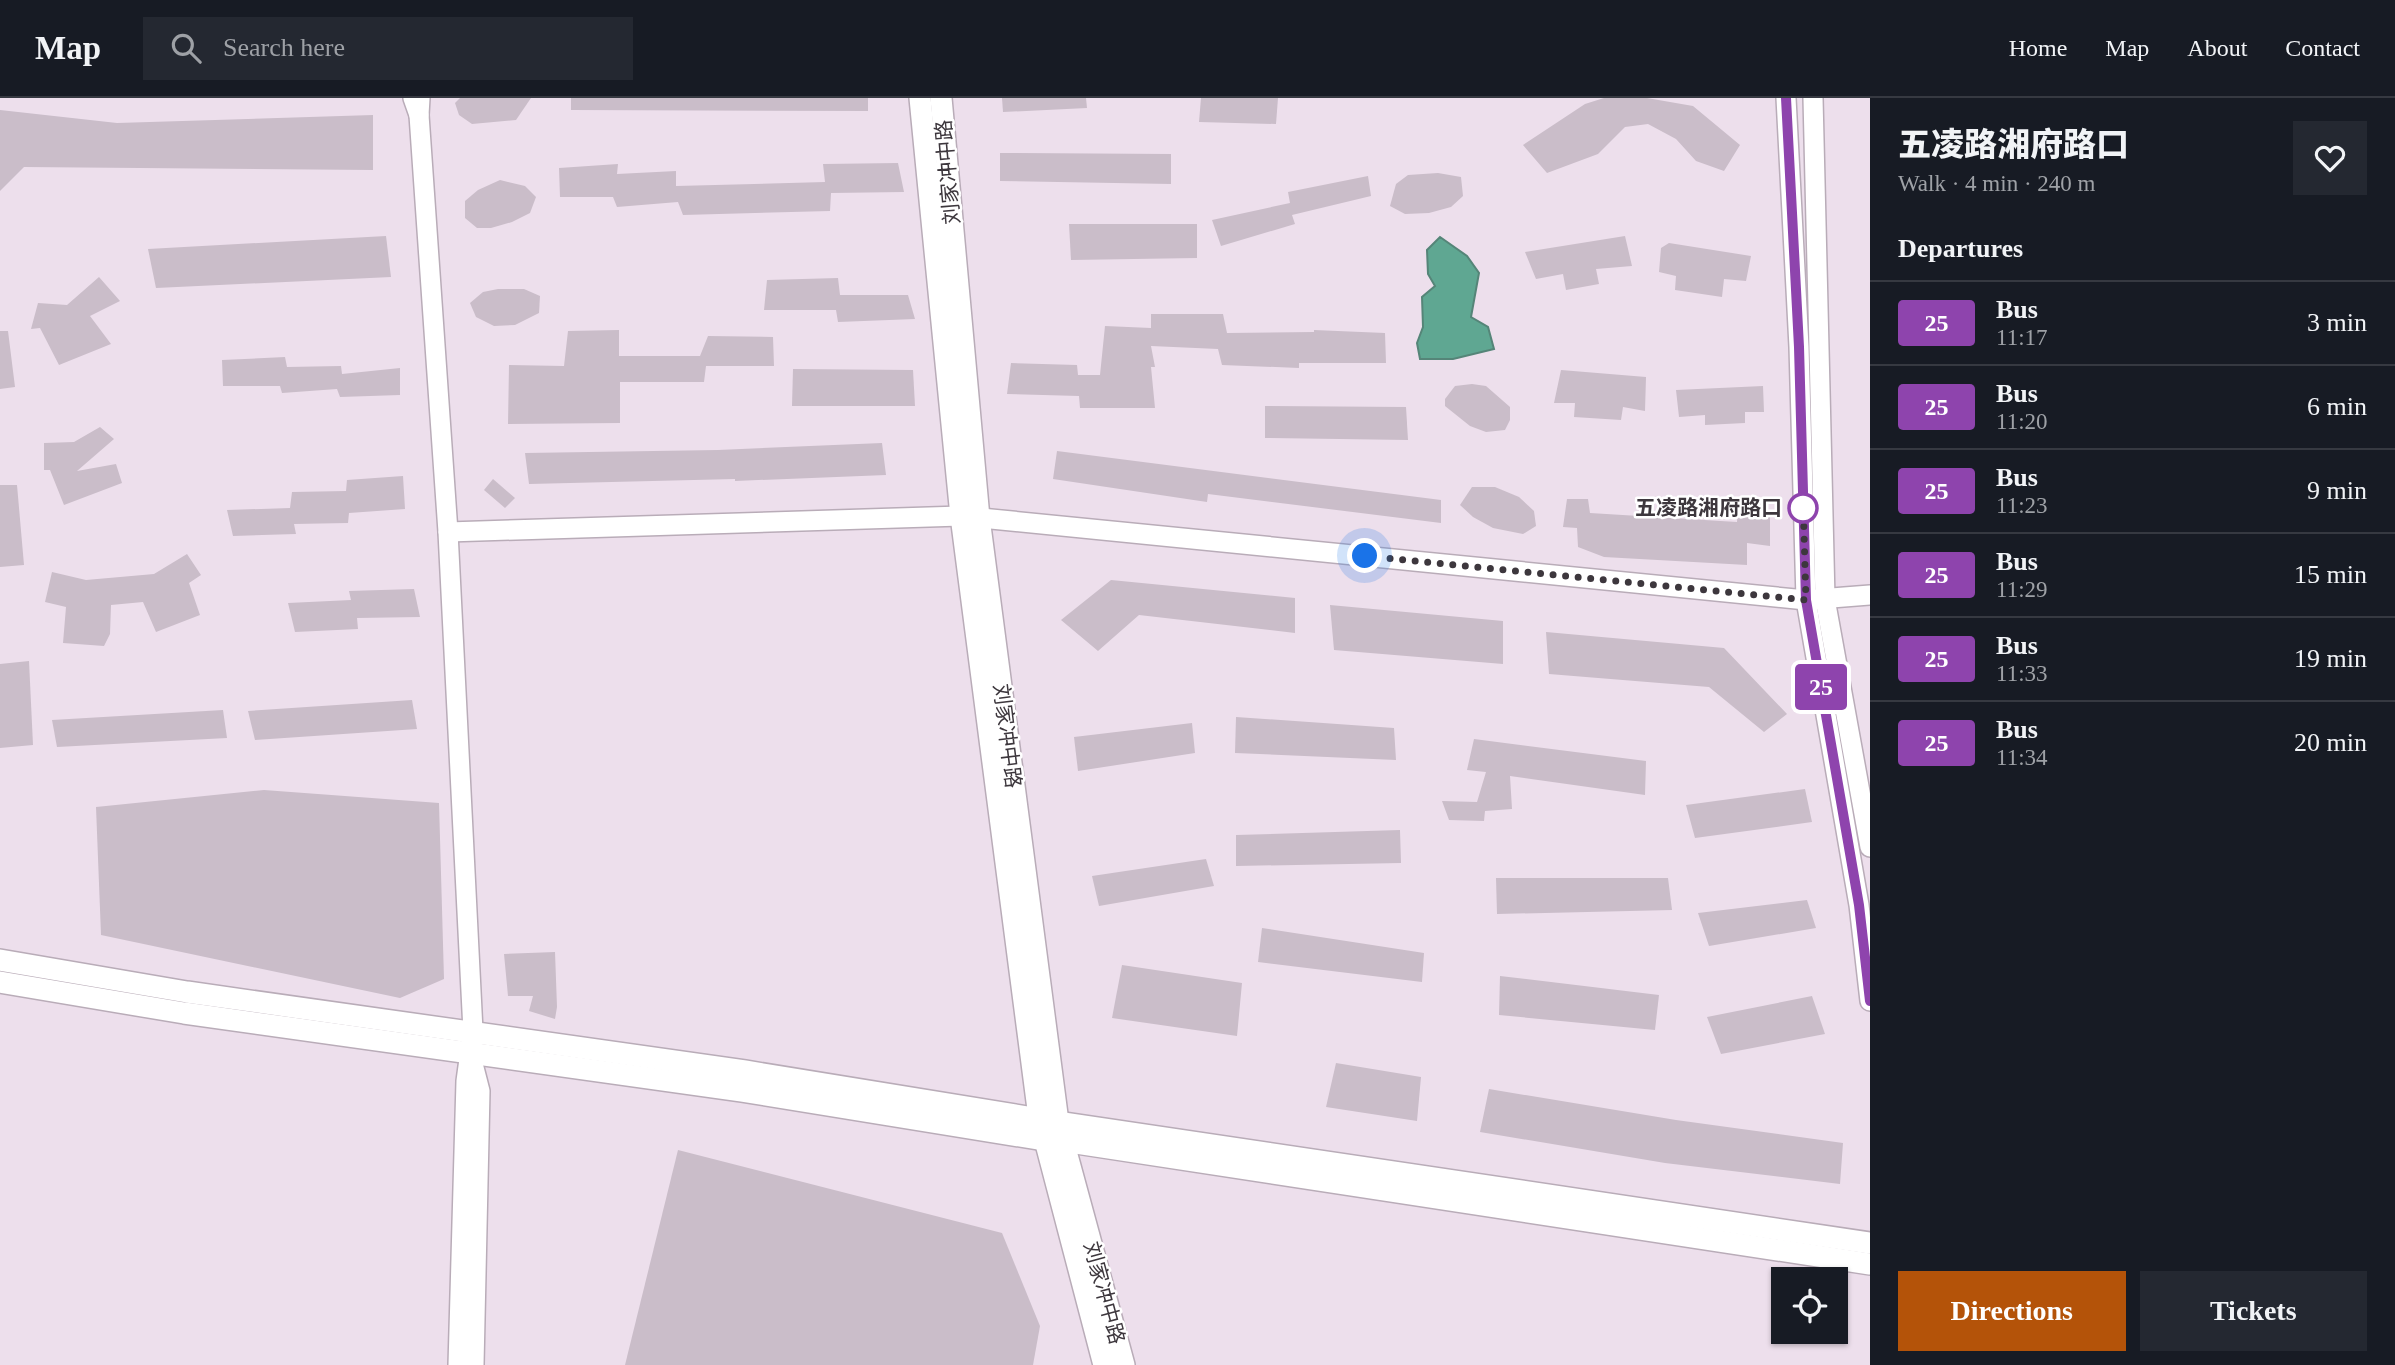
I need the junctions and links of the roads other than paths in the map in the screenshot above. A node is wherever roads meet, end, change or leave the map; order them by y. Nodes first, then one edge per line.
1 (920, 98) edge
2 (941, 98) edge
3 (1786, 98) edge
4 (1813, 98) edge
5 (417, 104) edge
6 (970, 517) junction
7 (449, 531) junction
8 (1870, 595) edge
9 (1815, 599) junction
10 (1870, 847) edge
11 (0, 960) edge
12 (0, 982) edge
13 (1870, 1001) edge
14 (471, 1041) junction
15 (1051, 1130) junction
16 (1870, 1243) edge
17 (1870, 1264) edge
18 (458, 1365) edge
19 (474, 1365) edge
20 (1104, 1365) edge
21 (1124, 1365) edge

1 - 6 main road, 刘家冲中路
2 - 6 main road, 刘家冲中路
3 - 9 street
4 - 9 street
5 - 7 street
6 - 7 street
6 - 9 street
6 - 15 main road, 刘家冲中路
7 - 14 street
8 - 9 street
9 - 10 street
9 - 13 street
11 - 14 main road
12 - 14 main road
14 - 15 main road
14 - 18 street
14 - 19 street
15 - 16 main road
15 - 17 main road
15 - 20 main road, 刘家冲中路
15 - 21 main road, 刘家冲中路

